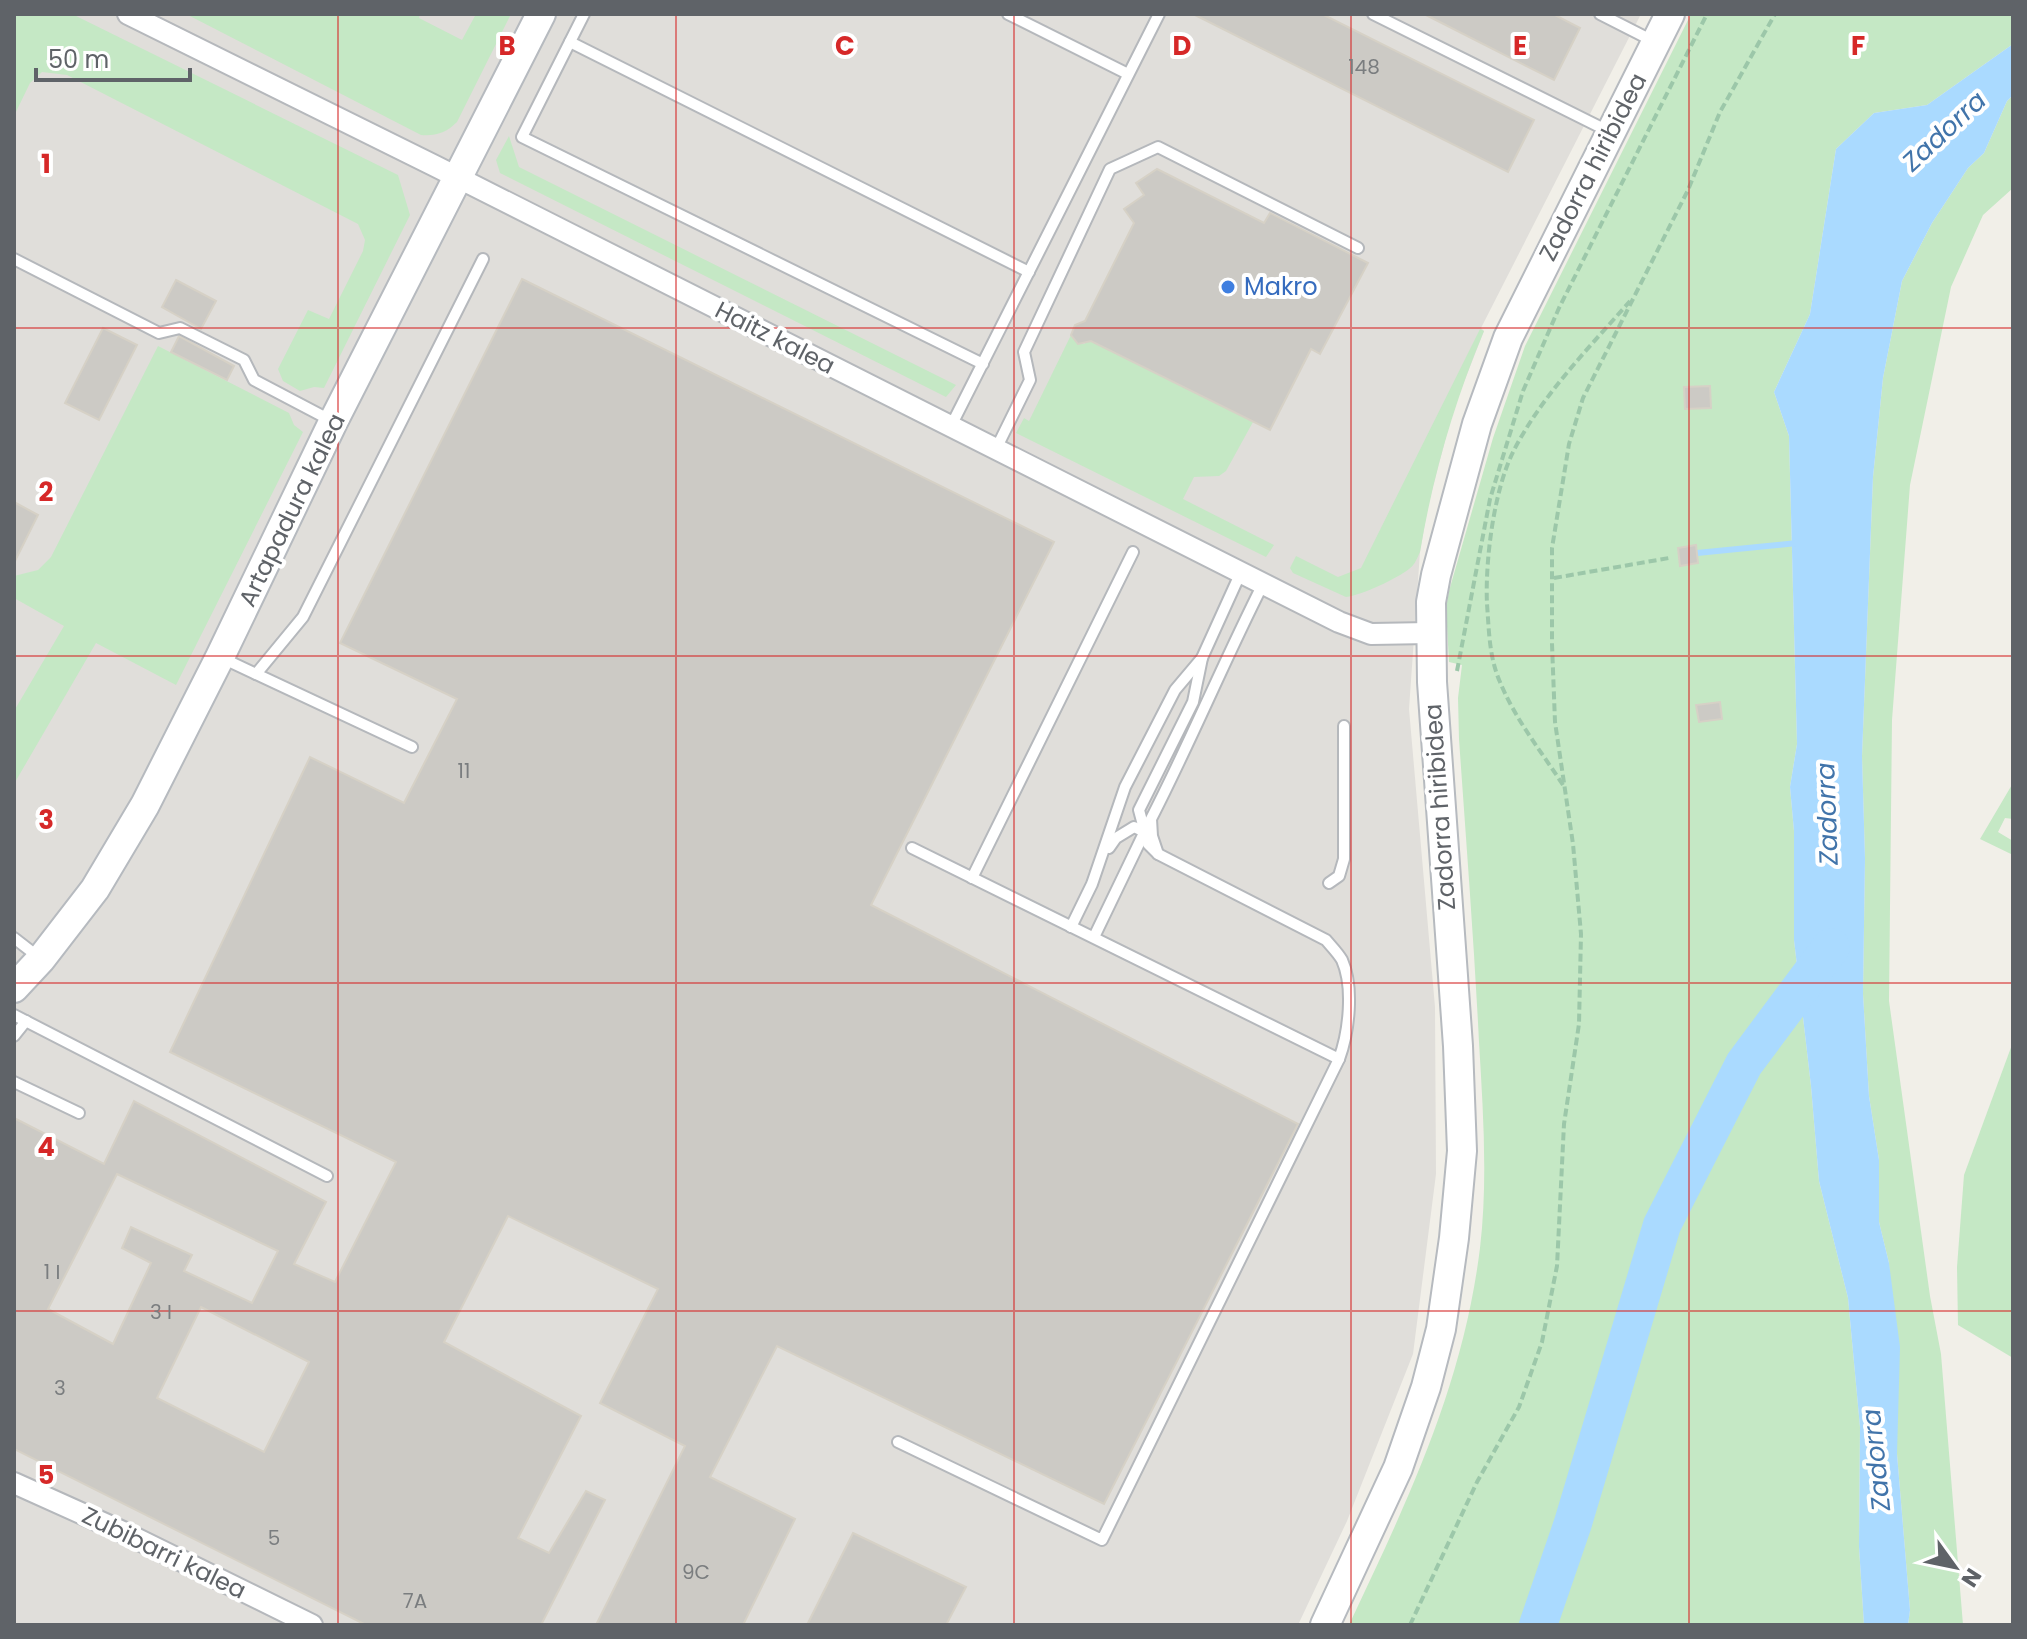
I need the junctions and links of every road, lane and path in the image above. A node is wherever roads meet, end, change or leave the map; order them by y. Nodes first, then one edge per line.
1 (128, 14) edge
2 (541, 14) edge
3 (584, 14) edge
4 (1008, 14) edge
5 (1159, 14) edge
6 (1373, 14) edge
7 (1600, 14) edge
8 (1670, 14) edge
9 (1707, 14) edge
10 (1775, 14) edge
11 (570, 42) junction
12 (1655, 42) junction
13 (1128, 74) junction
14 (1610, 132) junction
15 (459, 178) junction
16 (1358, 248) dead end
17 (14, 259) edge
18 (483, 259) dead end
19 (1029, 272) junction
20 (1634, 297) junction
21 (983, 364) junction
22 (333, 422) junction
23 (951, 426) junction
24 (996, 449) junction
25 (1133, 552) dead end
26 (1669, 558) dead end
27 (1241, 572) junction
28 (1554, 578) junction
29 (1263, 584) junction
30 (1430, 633) junction
31 (220, 657) junction
32 (1202, 658) junction
33 (256, 674) junction
34 (1456, 680) dead end
35 (1344, 726) dead end
36 (412, 747) dead end
37 (1564, 787) junction
38 (1149, 834) junction
39 (912, 848) dead end
40 (1101, 859) junction
41 (972, 878) junction
42 (1329, 883) dead end
43 (1071, 927) junction
44 (1094, 937) junction
45 (14, 938) edge
46 (41, 959) junction
47 (14, 988) edge
48 (14, 1015) edge
49 (26, 1021) junction
50 (14, 1036) edge
51 (1339, 1059) junction
52 (14, 1082) edge
53 (79, 1113) dead end
54 (327, 1176) dead end
55 (898, 1442) dead end
56 (14, 1483) edge
57 (312, 1625) edge
58 (1325, 1625) edge
59 (1410, 1625) edge

1 - 15 street, Haitz kalea
2 - 15 main road, Artapadura kalea
3 - 11 lane
4 - 13 lane
5 - 13 lane
6 - 14 lane
7 - 12 lane
8 - 12 main road, Zadorra hiribidea
9 - 34 path
10 - 20 path
11 - 19 lane
11 - 21 lane
12 - 14 main road, Zadorra hiribidea
13 - 19 lane
14 - 30 main road, Zadorra hiribidea
15 - 22 main road, Artapadura kalea
15 - 23 street, Haitz kalea
16 - 24 lane
17 - 22 lane
18 - 33 lane
19 - 21 lane
20 - 28 path
20 - 37 path
21 - 23 lane
22 - 31 main road, Artapadura kalea
23 - 24 street, Haitz kalea
24 - 27 street, Haitz kalea
25 - 41 lane
26 - 28 path
27 - 29 street, Haitz kalea
27 - 32 lane
28 - 37 path
29 - 30 street, Haitz kalea
29 - 38 lane
30 - 58 main road, Zadorra hiribidea
31 - 33 lane
31 - 46 main road, Artapadura kalea
32 - 38 lane
32 - 40 lane
33 - 36 lane
35 - 42 lane
37 - 59 path
38 - 40 lane
38 - 44 lane
38 - 51 lane
39 - 41 lane
40 - 43 lane
41 - 43 lane
43 - 44 lane
44 - 51 lane
45 - 46 lane
46 - 47 main road, Artapadura kalea
48 - 49 lane
49 - 50 lane
49 - 54 lane
51 - 55 lane
52 - 53 lane
56 - 57 street, Zubibarri kalea

